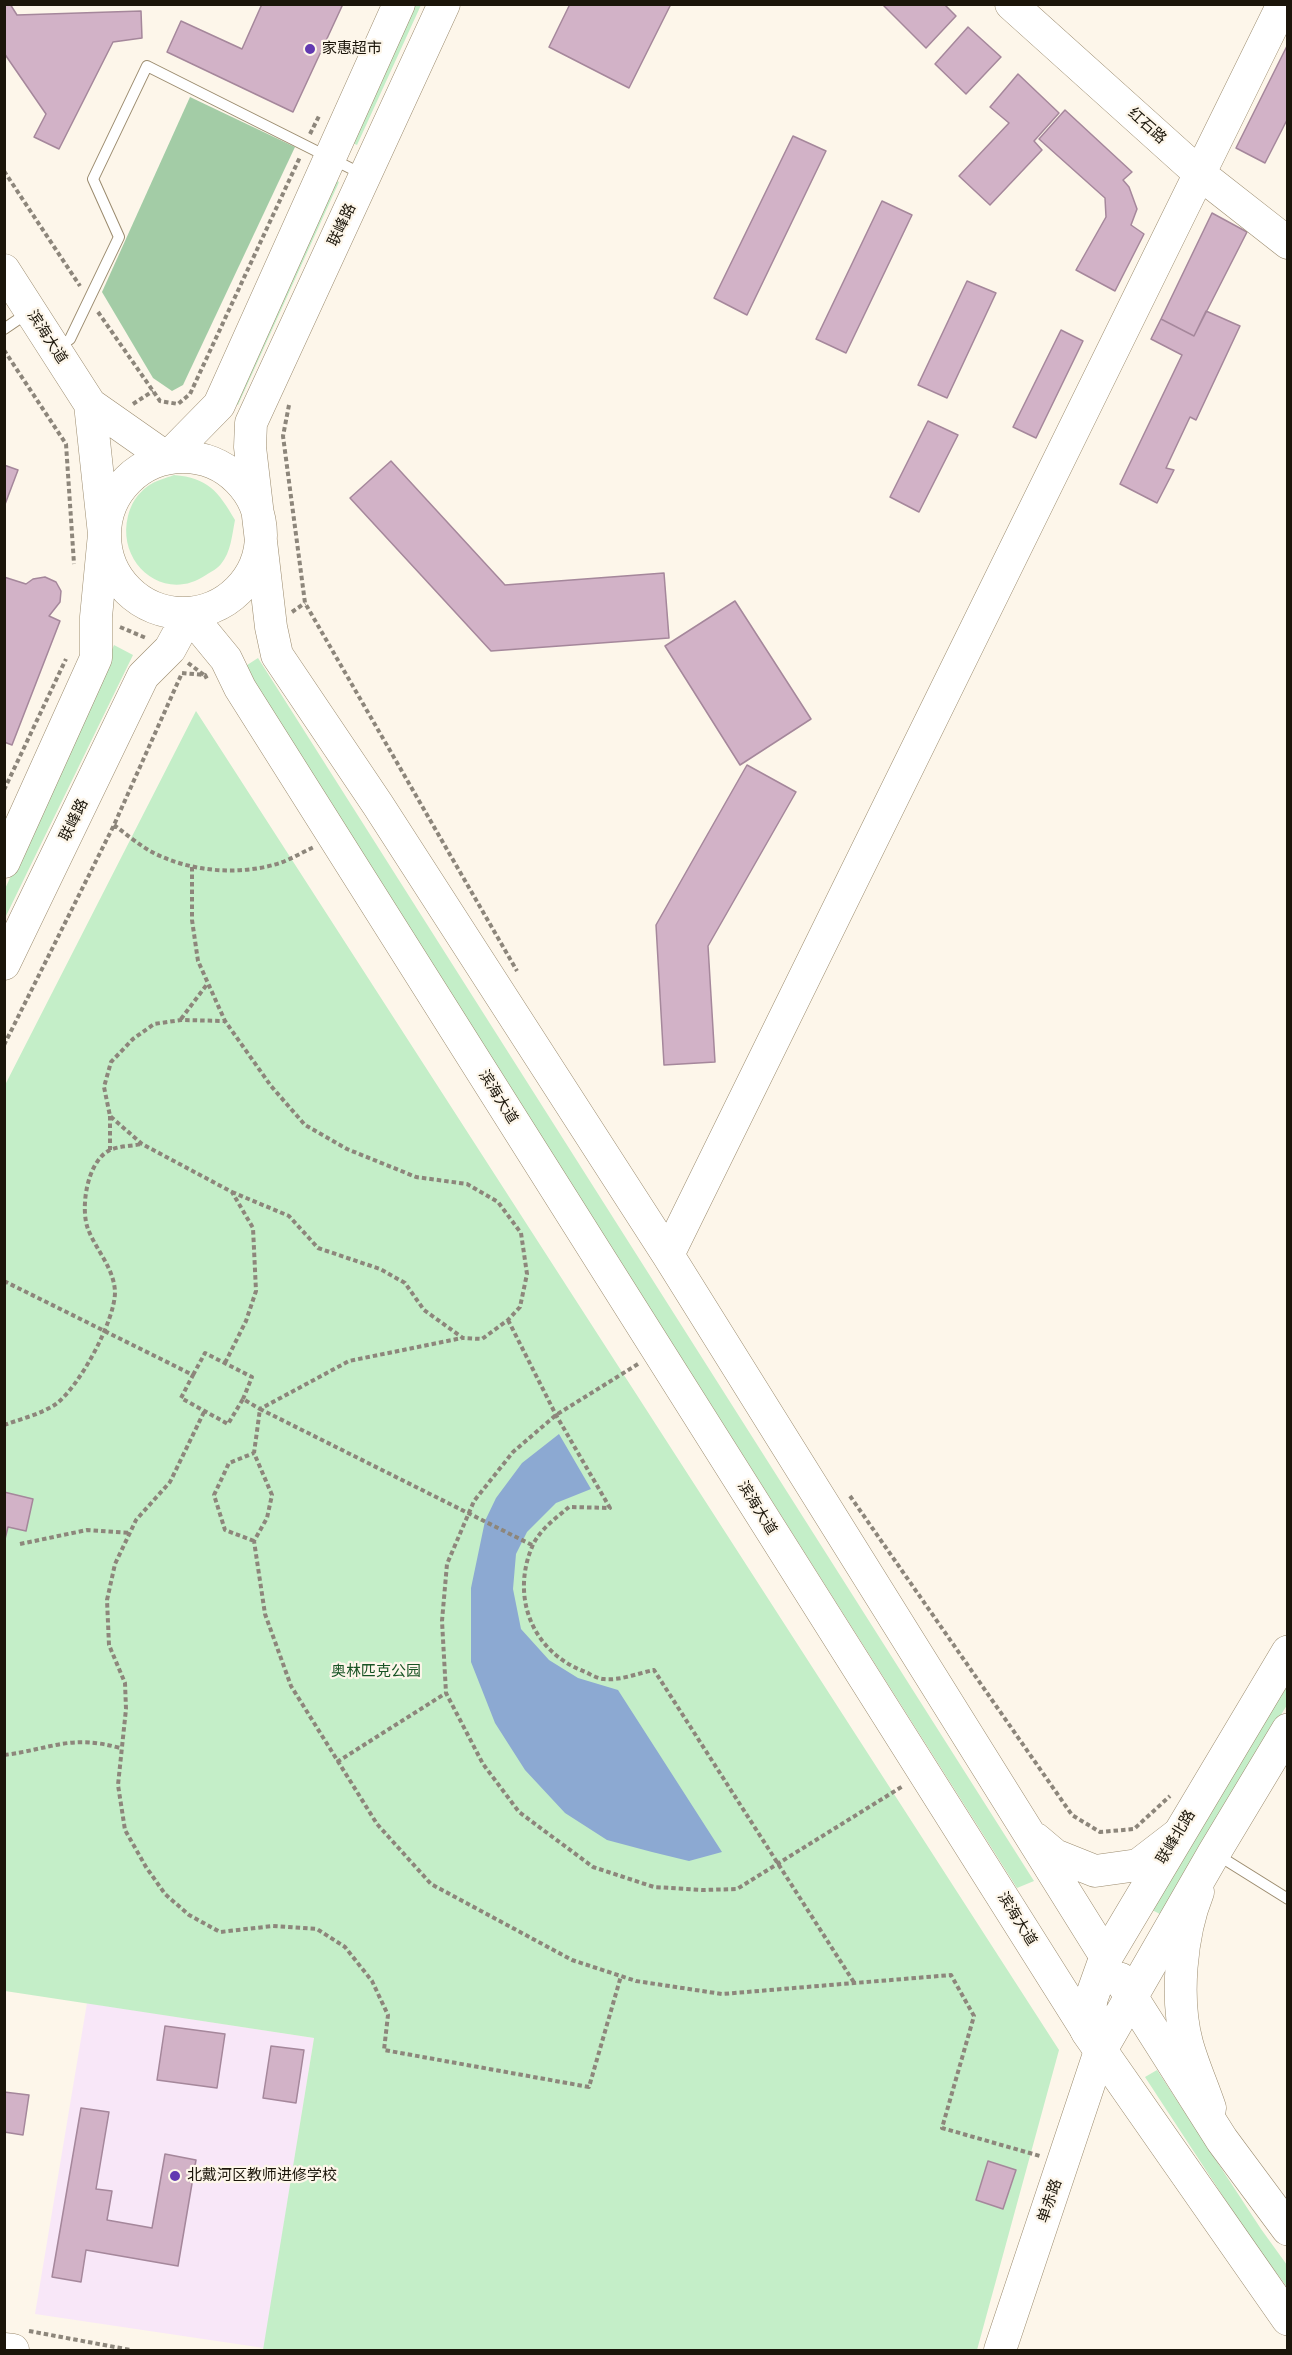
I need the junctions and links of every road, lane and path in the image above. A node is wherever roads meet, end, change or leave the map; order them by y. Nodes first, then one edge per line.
1 (399, 4) edge
2 (444, 4) edge
3 (1011, 4) edge
4 (1282, 4) edge
5 (321, 112) dead end
6 (317, 151) junction
7 (4, 171) edge
8 (1200, 174) junction
9 (364, 176) junction
10 (1287, 243) edge
11 (4, 270) edge
12 (89, 300) junction
13 (17, 320) edge
14 (4, 350) edge
15 (55, 350) junction
16 (289, 401) dead end
17 (90, 404) junction
18 (167, 458) junction
19 (260, 522) junction
20 (104, 534) junction
21 (75, 569) dead end
22 (189, 614) junction
23 (96, 617) junction
24 (170, 649) junction
25 (82, 655) junction
26 (205, 675) junction
27 (226, 687) junction
28 (4, 790) edge
29 (114, 825) junction
30 (12, 827) edge
31 (311, 836) dead end
32 (4, 862) edge
33 (192, 867) junction
34 (4, 964) edge
35 (519, 975) dead end
36 (208, 983) junction
37 (181, 1020) junction
38 (225, 1021) junction
39 (4, 1045) edge
40 (110, 1116) junction
41 (142, 1144) junction
42 (110, 1150) junction
43 (232, 1192) junction
44 (668, 1255) junction
45 (4, 1281) edge
46 (508, 1320) junction
47 (105, 1331) junction
48 (463, 1338) junction
49 (644, 1361) dead end
50 (225, 1363) junction
51 (193, 1375) junction
52 (243, 1399) junction
53 (260, 1409) junction
54 (204, 1412) junction
55 (556, 1415) junction
56 (4, 1425) edge
57 (254, 1453) junction
58 (849, 1495) dead end
59 (469, 1513) junction
60 (130, 1533) junction
61 (254, 1541) junction
62 (20, 1544) dead end
63 (532, 1545) junction
64 (1287, 1652) edge
65 (446, 1693) junction
66 (1287, 1730) edge
67 (120, 1748) junction
68 (4, 1755) edge
69 (337, 1762) junction
70 (910, 1782) dead end
71 (1170, 1796) dead end
72 (1027, 1833) junction
73 (1177, 1835) junction
74 (1214, 1853) junction
75 (777, 1864) junction
76 (1287, 1899) edge
77 (1106, 1957) junction
78 (621, 1976) junction
79 (855, 1984) junction
80 (1131, 1996) junction
81 (1094, 2041) junction
82 (1222, 2140) junction
83 (1049, 2159) dead end
84 (1287, 2229) edge
85 (1287, 2319) edge
86 (15, 2344) edge
87 (131, 2350) edge
88 (1000, 2350) edge

1 - 6 main road
2 - 9 main road, 联峰路
3 - 8 main road, 红石路
4 - 8 main road
5 - 6 path
6 - 9 lane
6 - 12 path
6 - 12 lane
6 - 18 main road
7 - 12 path
8 - 10 main road, 红石路
8 - 44 main road
9 - 19 main road, 联峰路
11 - 13 main road, 滨海大道
12 - 15 lane
13 - 15 main road, 滨海大道
14 - 21 path
15 - 17 main road, 滨海大道
16 - 35 path
17 - 18 main road
17 - 20 main road
18 - 19 main road
18 - 20 main road
19 - 22 main road
19 - 44 main road
20 - 22 main road
20 - 23 main road
22 - 24 main road, 联峰路
22 - 27 main road, 滨海大道
23 - 24 path
23 - 25 main road
24 - 26 path
24 - 34 main road, 联峰路
25 - 28 path
25 - 30 main road
26 - 27 path
26 - 29 path
27 - 81 main road, 滨海大道
29 - 33 path
29 - 39 path
30 - 32 main road
31 - 33 path
33 - 36 path
36 - 37 path
36 - 38 path
37 - 38 path
37 - 40 path
38 - 46 path
40 - 41 path
40 - 42 path
41 - 42 path
41 - 43 path
42 - 47 path
43 - 48 path
43 - 50 path
44 - 72 main road
45 - 47 path
46 - 48 path
46 - 55 path
47 - 51 path
47 - 56 path
48 - 53 path
49 - 55 path
50 - 51 path
50 - 52 path
51 - 54 path
52 - 53 path
52 - 54 path
53 - 57 path
53 - 59 path
54 - 60 path
55 - 59 path
55 - 63 path
57 - 61 path
57 - 61 path
58 - 71 path
59 - 63 path
59 - 65 path
60 - 62 path
60 - 67 path
61 - 69 path
63 - 75 path
64 - 73 main road, 联峰北路
65 - 69 path
65 - 75 path
66 - 74 main road
67 - 68 path
67 - 78 path
69 - 78 path
70 - 75 path
72 - 73 main road
72 - 77 main road
73 - 77 main road, 联峰北路
74 - 76 lane
74 - 80 main road
74 - 82 main road
75 - 79 path
77 - 80 main road
77 - 81 main road, 联峰北路
78 - 79 path
79 - 83 path
80 - 81 main road
80 - 82 main road
81 - 85 main road, 滨海大道
81 - 88 main road, 单赤路
82 - 84 main road
86 - 87 path

